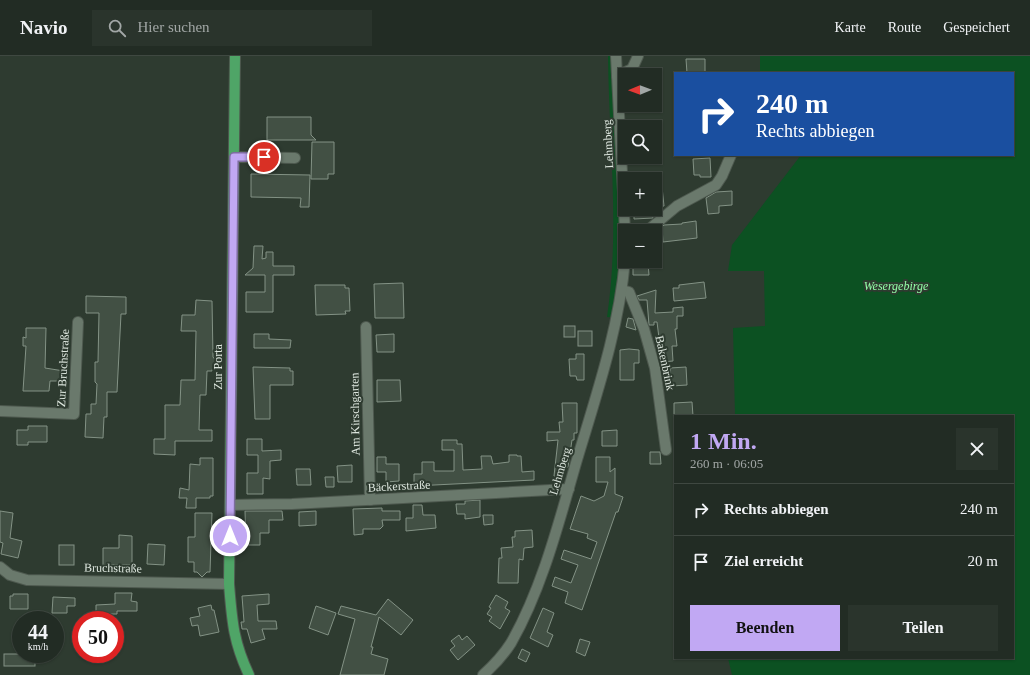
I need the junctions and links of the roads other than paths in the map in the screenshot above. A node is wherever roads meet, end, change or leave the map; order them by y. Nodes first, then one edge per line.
1 (235, 56) edge
2 (616, 56) edge
3 (638, 56) edge
4 (617, 76) junction
5 (731, 156) edge
6 (234, 157) junction
7 (295, 158) dead end
8 (625, 224) edge
9 (655, 224) edge
10 (624, 268) edge
11 (622, 290) junction
12 (78, 322) dead end
13 (366, 327) dead end
14 (0, 411) edge
15 (666, 450) dead end
16 (568, 489) junction
17 (370, 500) junction
18 (230, 504) junction
19 (0, 567) edge
20 (229, 584) junction
21 (249, 675) edge
22 (484, 675) edge

1 - 6 main road, Zur Porta
2 - 4 street, Lehmberg
3 - 4 street
4 - 8 street, Lehmberg
5 - 9 street
6 - 7 street
6 - 18 main road, Zur Porta
10 - 11 street, Lehmberg
11 - 15 street, Bakenbrink
11 - 16 street, Lehmberg
12 - 14 street, Zur Bruchstraße
13 - 17 street, Am Kirschgarten
16 - 17 street, Bäckerstraße
16 - 22 street, Lehmberg
17 - 18 street, Bäckerstraße
18 - 20 main road, Zur Porta
19 - 20 street, Bruchstraße
20 - 21 main road, Zur Porta

